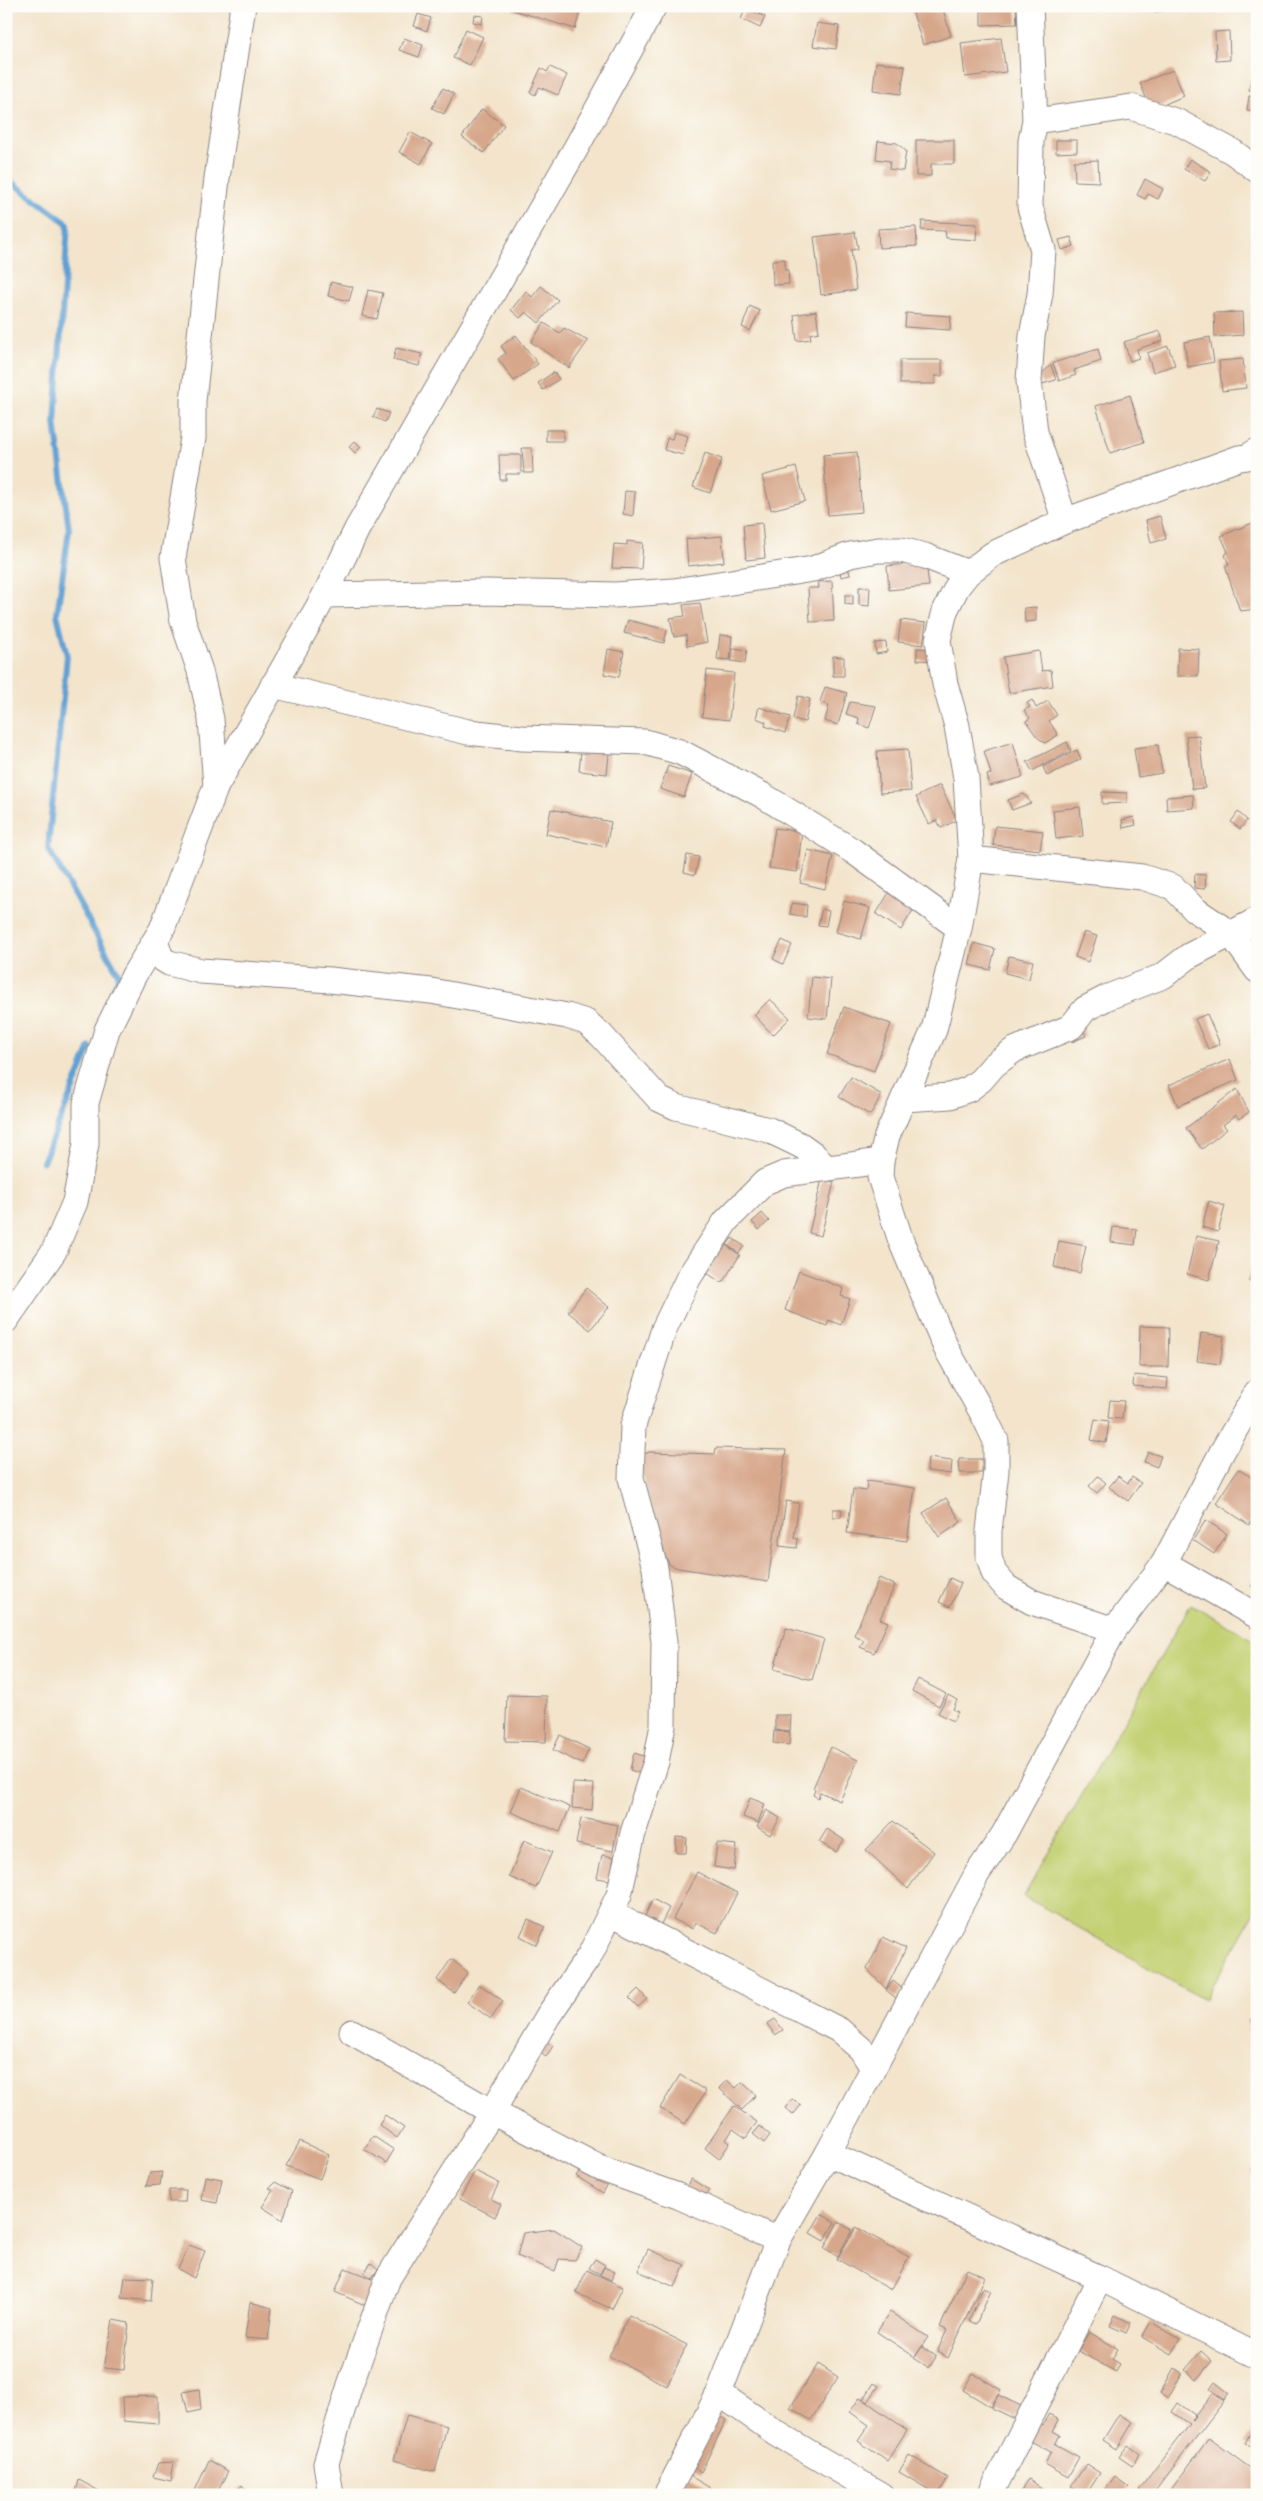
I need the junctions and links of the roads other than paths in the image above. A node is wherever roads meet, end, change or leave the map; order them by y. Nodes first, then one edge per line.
1 (243, 6) edge
2 (654, 6) edge
3 (1030, 6) edge
4 (1035, 121) junction
5 (1257, 170) edge
6 (1253, 457) edge
7 (1065, 521) junction
8 (968, 573) junction
9 (324, 595) junction
10 (273, 685) junction
11 (216, 786) junction
12 (971, 859) junction
13 (1257, 920) edge
14 (959, 928) junction
15 (1231, 934) junction
16 (155, 941) junction
17 (1257, 970) edge
18 (904, 1099) junction
19 (881, 1161) junction
20 (826, 1168) junction
21 (6, 1320) edge
22 (1257, 1392) edge
23 (1164, 1562) junction
24 (1257, 1616) edge
25 (1114, 1630) junction
26 (611, 1913) junction
27 (352, 2032) dead end
28 (873, 2068) junction
29 (492, 2112) junction
30 (828, 2153) junction
31 (778, 2240) junction
32 (1100, 2278) junction
33 (1257, 2356) edge
34 (719, 2393) junction
35 (331, 2495) edge
36 (666, 2495) edge
37 (881, 2495) edge
38 (990, 2495) edge

1 - 11 street
2 - 9 street
3 - 4 street
4 - 5 street
4 - 7 street
6 - 7 street
7 - 8 street
8 - 9 street
8 - 12 street
9 - 10 street
10 - 11 street
10 - 14 street
11 - 16 street
12 - 14 street
12 - 15 street
13 - 15 street
14 - 18 street
15 - 17 street
15 - 18 street
16 - 20 street
16 - 21 street
18 - 19 street
19 - 20 street
19 - 25 street
20 - 26 street
22 - 23 street
23 - 24 street
23 - 25 street
25 - 28 street
26 - 28 street
26 - 29 street
27 - 29 street
28 - 30 street
29 - 31 street
29 - 35 street
30 - 31 street
30 - 32 street
31 - 34 street
32 - 33 street
32 - 38 street
34 - 36 street
34 - 37 street

